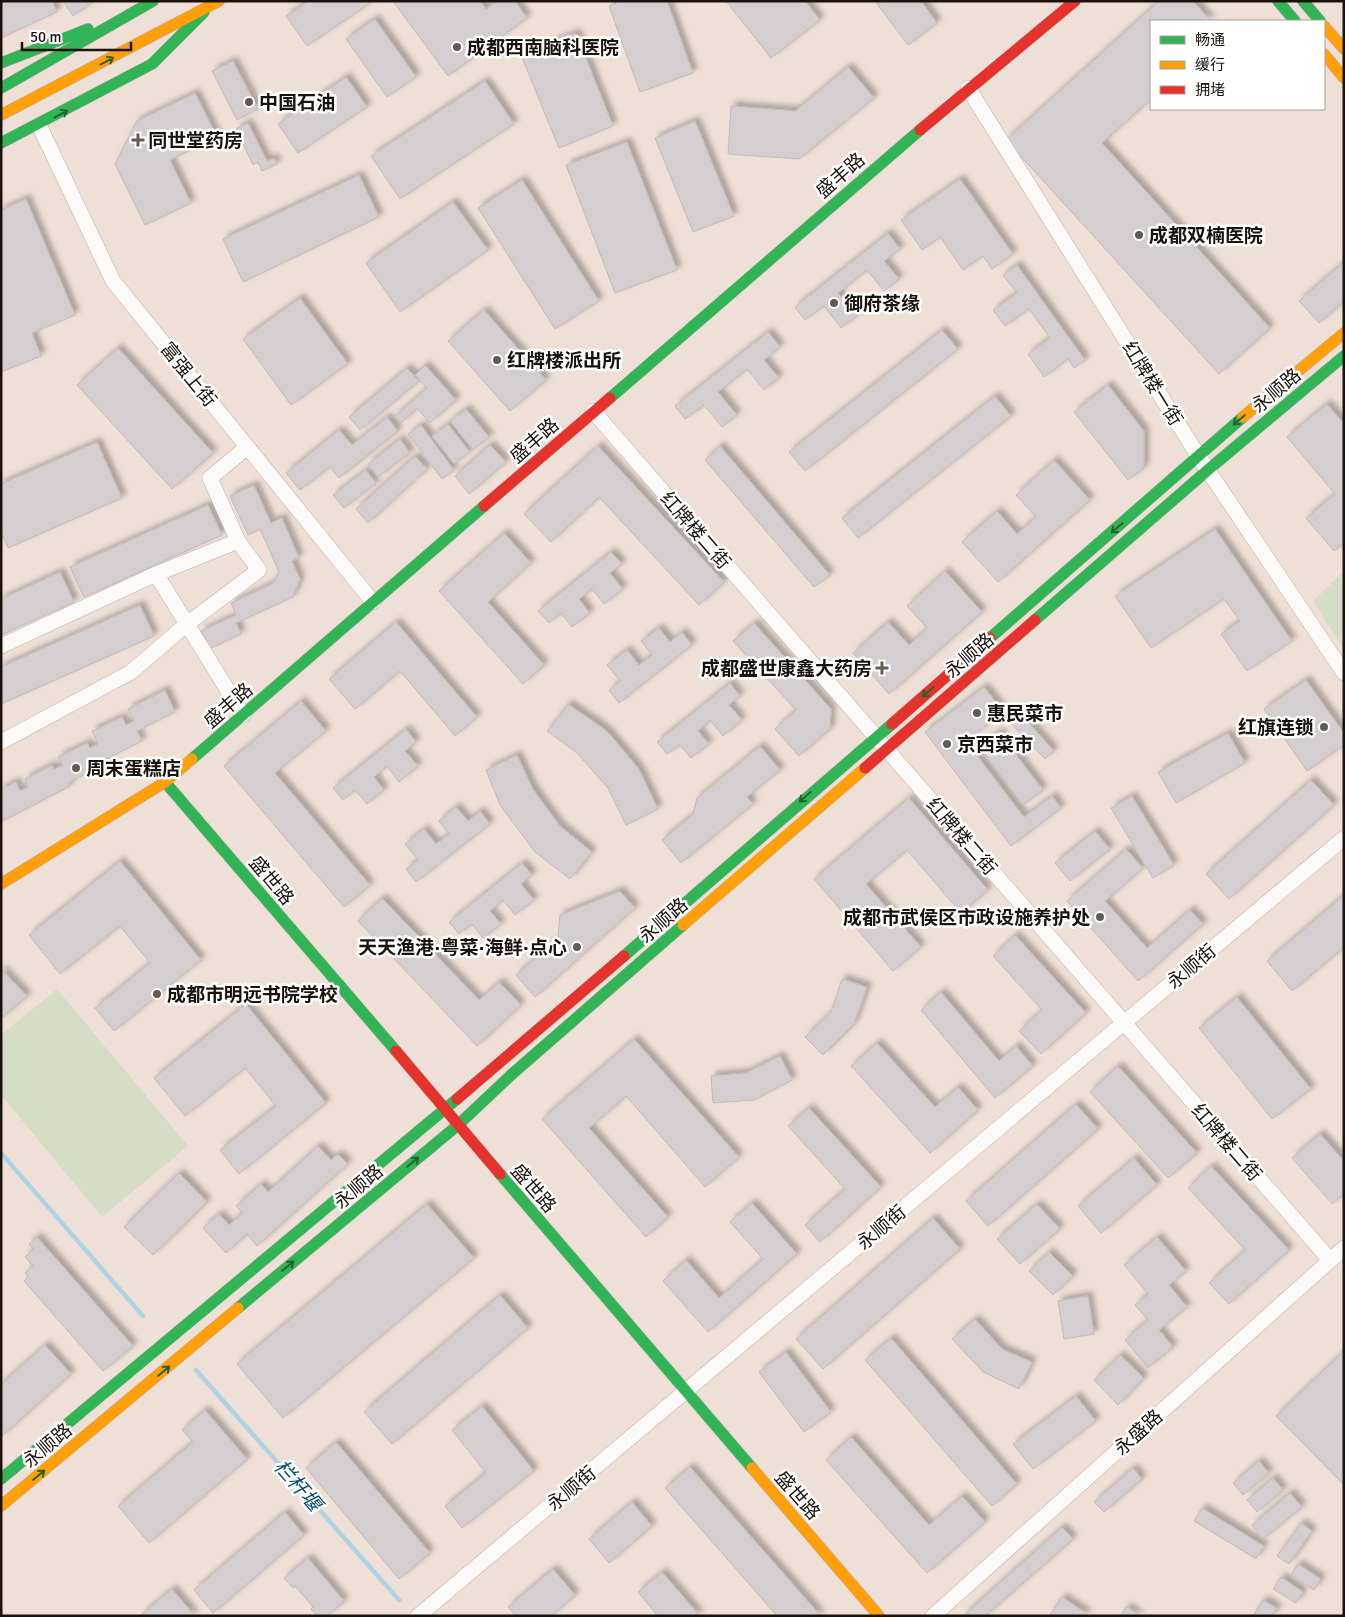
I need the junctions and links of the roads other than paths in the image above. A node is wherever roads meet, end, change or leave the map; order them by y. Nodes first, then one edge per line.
1 (219, 1) edge
2 (1075, 1) edge
3 (1278, 1) edge
4 (1303, 1) edge
5 (150, 3) edge
6 (208, 8) junction
7 (1294, 20) edge
8 (1319, 20) edge
9 (1325, 27) edge
10 (1344, 49) edge
11 (1325, 55) edge
12 (1, 63) edge
13 (1344, 78) edge
14 (1, 88) edge
15 (968, 88) junction
16 (1, 115) edge
17 (39, 125) junction
18 (1, 143) edge
19 (1344, 333) edge
20 (1344, 356) edge
21 (593, 412) junction
22 (247, 447) junction
23 (1199, 457) junction
24 (1209, 469) junction
25 (238, 541) junction
26 (156, 574) junction
27 (373, 602) junction
28 (187, 624) junction
29 (1, 646) edge
30 (1344, 673) edge
31 (243, 715) junction
32 (876, 737) junction
33 (1, 742) edge
34 (887, 750) junction
35 (165, 782) junction
36 (1344, 838) edge
37 (1, 884) edge
38 (1124, 1023) junction
39 (444, 1109) junction
40 (458, 1125) junction
41 (1344, 1248) edge
42 (1330, 1260) junction
43 (685, 1392) junction
44 (1, 1479) edge
45 (1, 1506) edge
46 (418, 1616) edge
47 (879, 1616) edge
48 (933, 1616) edge

1 - 6 main road
2 - 15 main road, 盛丰路
3 - 7 main road
4 - 8 main road
5 - 12 main road
5 - 14 main road
16 -> 6 main road
17 -> 6 main road
9 - 10 main road
11 - 13 main road
15 - 21 main road, 盛丰路
15 - 23 street, 红牌楼一街
17 - 18 main road
17 - 22 street, 富强上街
19 -> 23 main road
20 - 24 main road, 永顺路
21 - 27 main road, 盛丰路
21 - 32 street, 红牌楼二街
22 - 25 street
22 - 27 street, 富强上街
23 - 24 street, 红牌楼一街
23 -> 32 main road
24 - 30 street, 红牌楼一街
24 - 34 main road, 永顺路
25 - 26 street
25 - 28 street
26 - 28 street
26 - 29 street
27 - 31 main road, 盛丰路
28 - 31 street
28 - 33 street
31 - 35 main road, 盛丰路
32 - 34 street, 红牌楼二街
32 -> 39 main road
34 - 38 street, 红牌楼二街
34 - 40 main road, 永顺路
35 - 37 main road, 盛丰路
35 - 39 main road, 盛世路
36 - 38 street, 永顺街
38 - 42 street, 红牌楼二街
38 - 43 street, 永顺街
39 - 40 main road, 盛世路
39 - 44 main road
40 - 43 main road, 盛世路
45 -> 40 main road, 永顺路
41 - 42 street, 永盛路
42 - 48 street, 永盛路
43 - 46 street, 永顺街
43 - 47 main road, 盛世路

